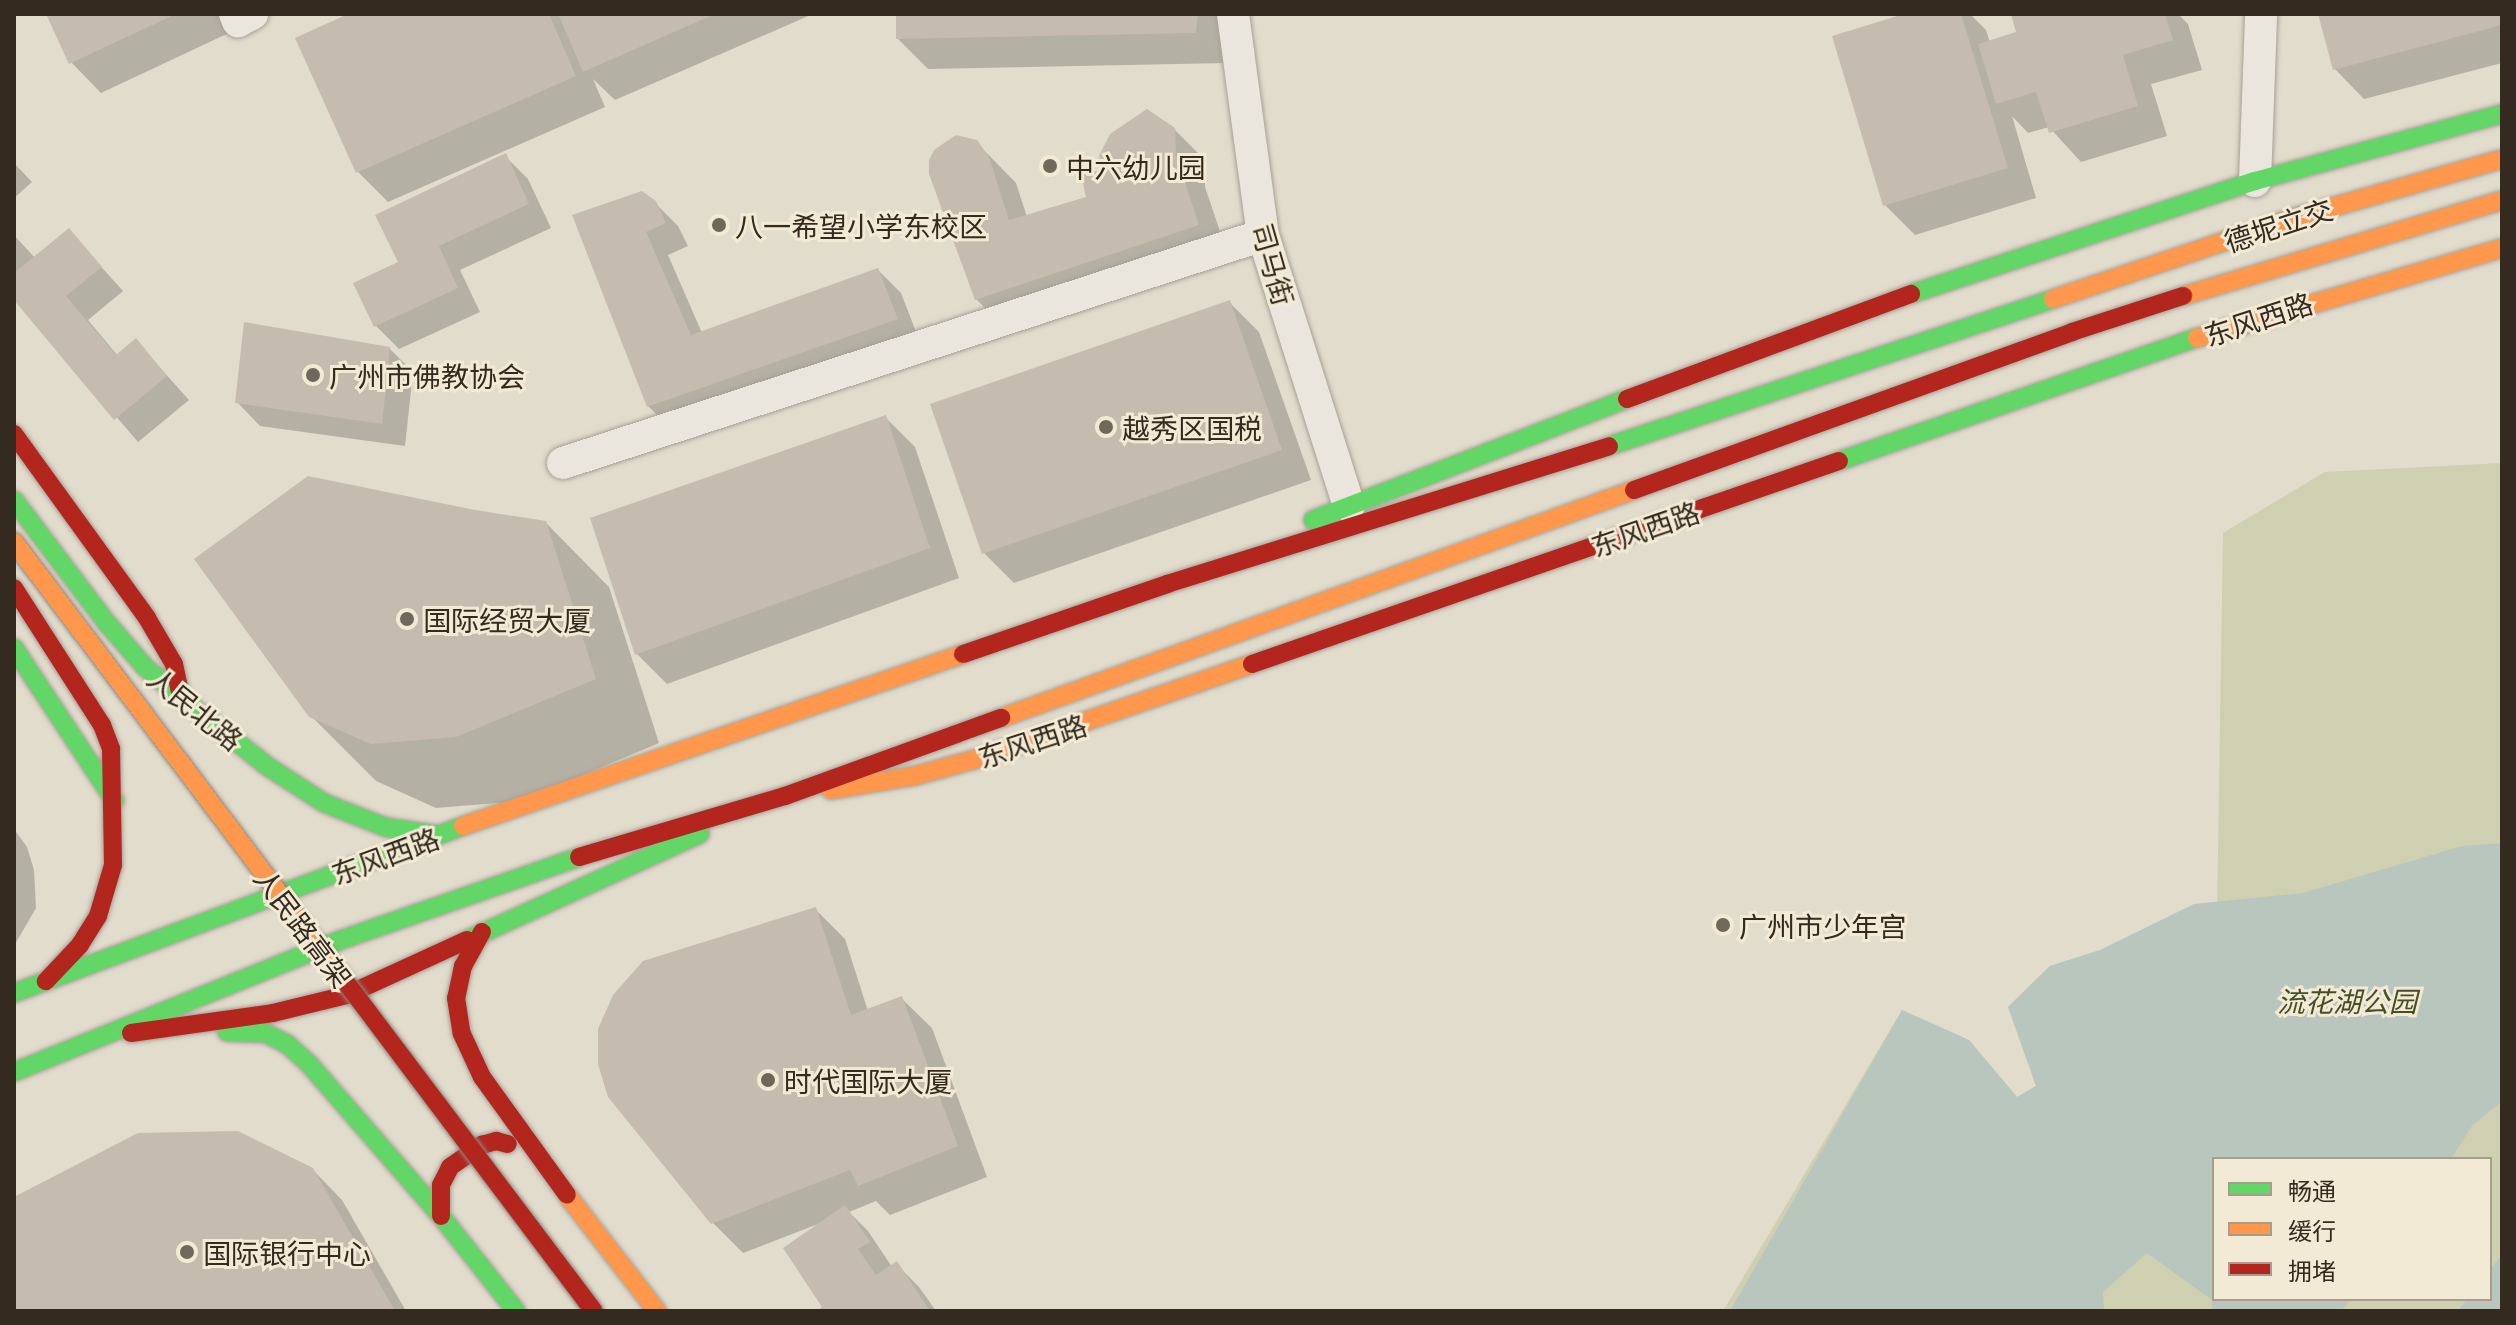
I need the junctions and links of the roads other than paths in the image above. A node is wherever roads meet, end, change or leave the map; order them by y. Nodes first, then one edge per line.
1 (1233, 14) edge
2 (2261, 14) edge
3 (2502, 114) edge
4 (2502, 159) edge
5 (2255, 181) junction
6 (2502, 200) edge
7 (1263, 235) junction
8 (2502, 248) edge
9 (2056, 296) joint
10 (2072, 332) joint
11 (14, 434) edge
12 (563, 463) dead end
13 (14, 500) edge
14 (1349, 506) junction
15 (14, 542) edge
16 (1167, 584) junction
17 (14, 588) edge
18 (14, 648) edge
19 (181, 698) junction
20 (122, 741) junction
21 (785, 796) junction
22 (115, 801) junction
23 (437, 835) junction
24 (482, 932) junction
25 (46, 981) junction
26 (14, 993) edge
27 (105, 1036) junction
28 (14, 1072) edge
29 (551, 1174) junction
30 (441, 1216) junction
31 (516, 1311) edge
32 (594, 1311) edge
33 (657, 1311) edge

1 - 7 street, 司马街
2 - 5 street
3 - 5 main road, 东风西路
4 - 9 main road, 德坭立交
5 - 14 main road, 东风西路
6 - 10 main road, 德坭立交
7 - 12 street
7 - 14 street, 司马街
8 - 21 main road, 东风西路
9 - 16 main road, 东风西路
10 - 21 main road, 东风西路
11 - 19 main road
13 - 19 main road, 人民北路
14 - 16 main road, 东风西路
15 - 32 main road, 人民路高架, bridge
16 - 23 main road, 东风西路
17 - 20 main road
18 - 22 main road
19 - 20 main road
19 - 23 main road, 人民北路
20 - 22 main road
21 - 24 main road
21 - 27 main road, 东风西路
22 - 25 main road
23 - 25 main road, 东风西路
24 - 27 main road
24 - 29 main road
25 - 26 main road, 东风西路
27 - 28 main road, 东风西路
27 - 30 main road
29 - 30 main road
29 - 33 main road
30 - 31 main road

